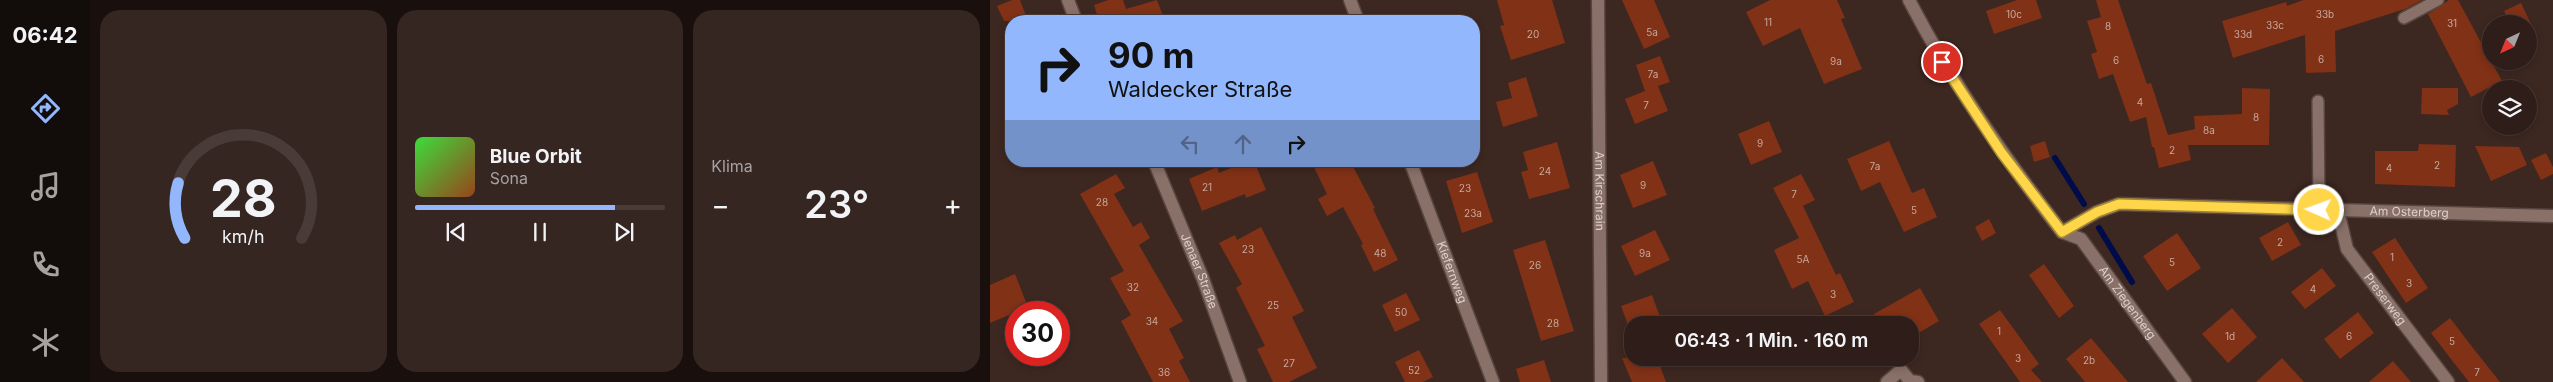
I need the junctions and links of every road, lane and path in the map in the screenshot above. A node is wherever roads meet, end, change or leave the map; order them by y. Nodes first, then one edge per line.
1 (1068, 0) edge
2 (1350, 0) edge
3 (1598, 0) edge
4 (1909, 0) edge
5 (2438, 0) edge
6 (1074, 15) edge
7 (1356, 15) edge
8 (2404, 18) dead end
9 (2318, 101) dead end
10 (1156, 167) edge
11 (1412, 167) edge
12 (2319, 210) junction
13 (2338, 211) junction
14 (2553, 216) edge
15 (2062, 232) junction
16 (1240, 382) edge
17 (1493, 382) edge
18 (1601, 382) edge
19 (1887, 382) edge
20 (1918, 382) edge
21 (2185, 382) edge
22 (2448, 382) edge

1 - 6 street
2 - 7 street
3 - 18 street, Am Kirschrain
4 - 15 street
5 - 8 lane
9 - 12 lane
10 - 16 street, Jenaer Straße
11 - 17 street, Kiefernweg
12 - 13 street, Am Osterberg
12 - 15 street, Am Osterberg
13 - 14 street, Am Osterberg
13 - 22 street, Preserweg
15 - 21 street, Am Ziegenberg
19 - 20 street

